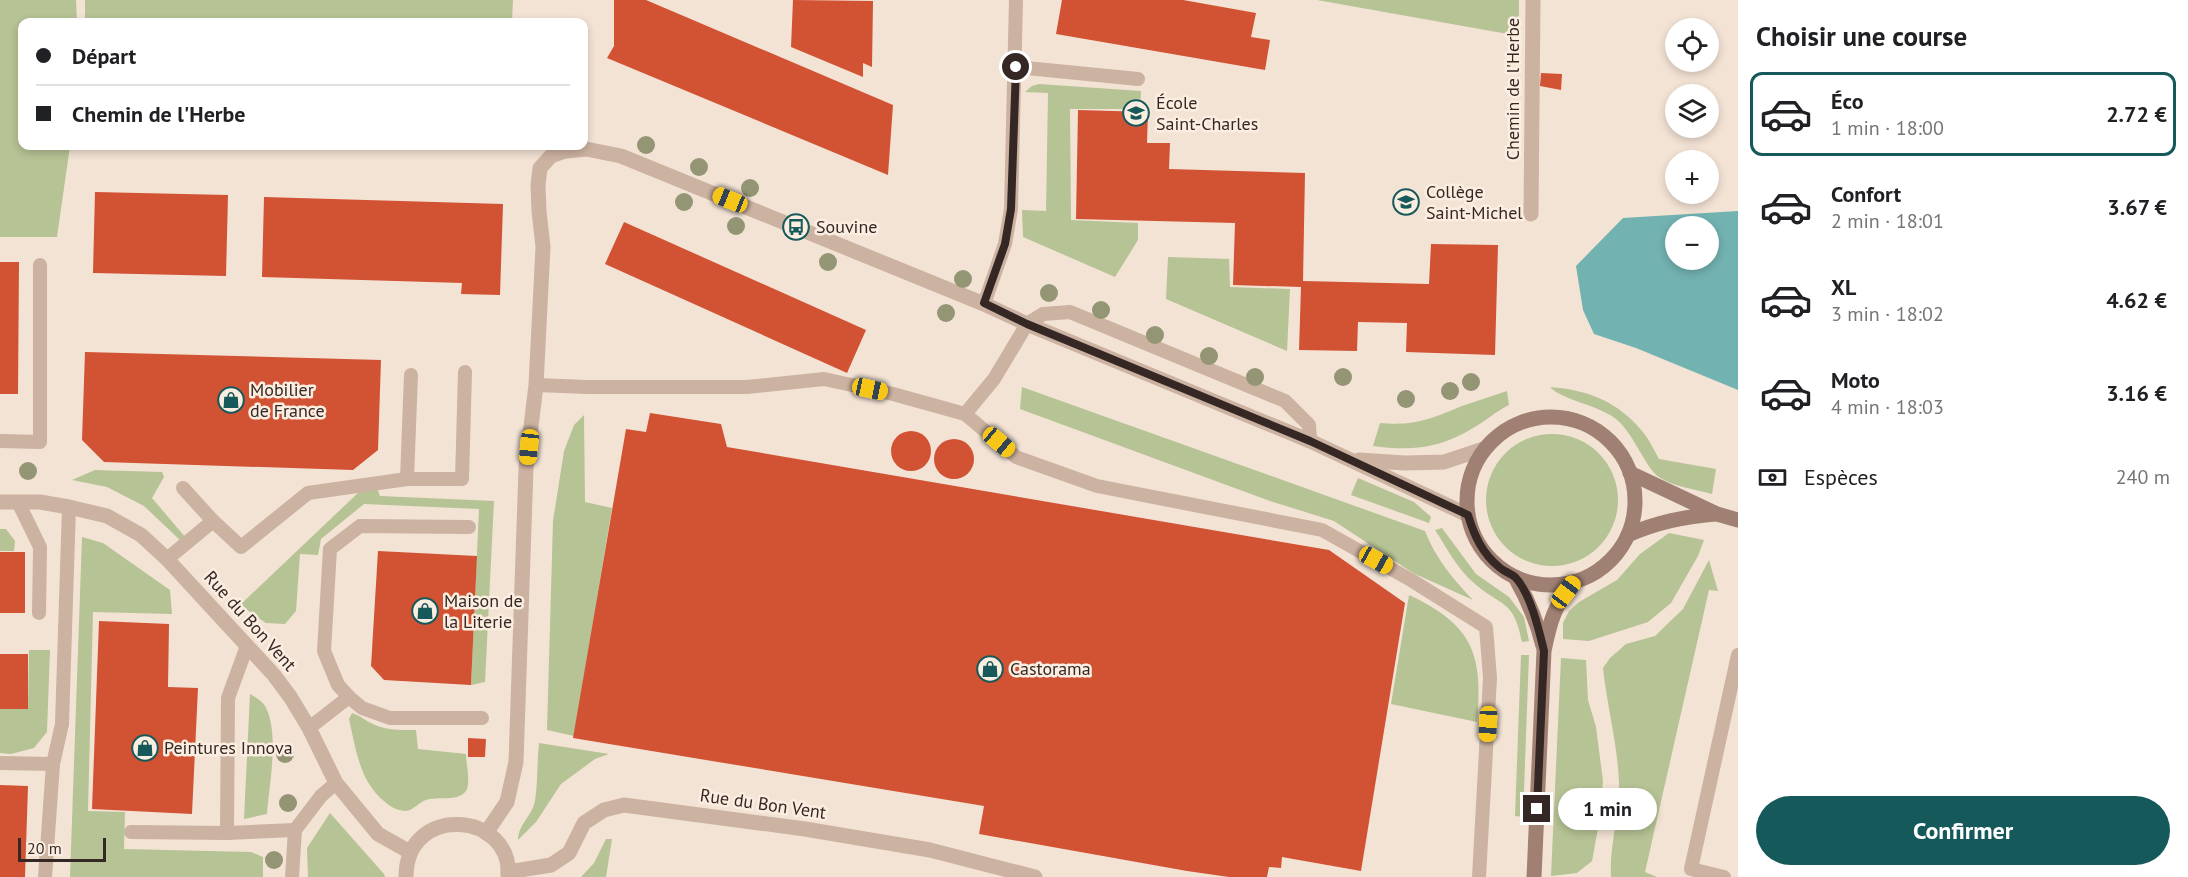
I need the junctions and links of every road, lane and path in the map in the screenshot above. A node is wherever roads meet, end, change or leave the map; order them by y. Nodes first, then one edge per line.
1 (1016, 0) edge
2 (1533, 0) edge
3 (1016, 67) junction
4 (1138, 79) dead end
5 (588, 149) edge
6 (576, 150) edge
7 (1531, 214) dead end
8 (40, 265) dead end
9 (984, 303) junction
10 (1027, 324) junction
11 (465, 372) dead end
12 (411, 375) dead end
13 (536, 386) junction
14 (965, 414) junction
15 (0, 441) edge
16 (1310, 441) junction
17 (1486, 448) junction
18 (1351, 459) junction
19 (1630, 473) junction
20 (407, 479) junction
21 (183, 488) dead end
22 (0, 501) edge
23 (18, 502) junction
24 (69, 507) junction
25 (1717, 514) junction
26 (1468, 515) junction
27 (1738, 520) edge
28 (213, 521) junction
29 (469, 527) dead end
30 (1628, 535) junction
31 (167, 559) junction
32 (1515, 577) junction
33 (1573, 582) junction
34 (39, 613) dead end
35 (248, 646) junction
36 (1544, 651) junction
37 (1738, 656) edge
38 (349, 697) junction
39 (483, 718) dead end
40 (309, 728) junction
41 (0, 763) edge
42 (54, 764) junction
43 (336, 783) junction
44 (295, 830) junction
45 (131, 832) dead end
46 (227, 833) junction
47 (486, 833) junction
48 (410, 852) junction
49 (508, 874) edge
50 (45, 877) edge
51 (292, 877) edge
52 (406, 877) edge
53 (1035, 877) edge
54 (1479, 877) edge
55 (1534, 877) edge
56 (1724, 877) edge

1 - 3 lane
2 - 7 street, Chemin de l'Herbe
3 - 4 lane
3 - 9 lane
5 - 9 street
6 - 13 street
8 - 15 lane
9 - 10 street
10 - 14 lane
10 - 16 street
10 - 16 lane
11 - 20 lane
12 - 20 lane
13 - 14 lane
13 - 47 street
14 - 54 lane
16 - 18 street
17 - 18 street
17 - 19 street
17 - 26 street
18 - 26 street
19 - 25 street
19 - 30 street
20 - 28 lane
21 - 28 lane
22 - 23 street, Rue du Bon Vent
23 - 24 street, Rue du Bon Vent
23 - 34 lane
24 - 31 street, Rue du Bon Vent
24 - 42 lane
25 - 27 street
25 - 30 street
26 - 32 street
28 - 31 lane
29 - 38 lane
30 - 33 street
31 - 35 street, Rue du Bon Vent
32 - 33 street
32 - 36 street
33 - 36 street
35 - 40 street, Rue du Bon Vent
35 - 46 lane
36 - 55 street
37 - 56 lane
38 - 39 lane
38 - 40 lane
40 - 43 street, Rue du Bon Vent
41 - 42 lane
42 - 50 lane
43 - 44 lane
43 - 48 street, Rue du Bon Vent
44 - 46 lane
44 - 51 lane
45 - 46 lane
47 - 48 street
47 - 49 street
48 - 52 street
49 - 53 street, Rue du Bon Vent

